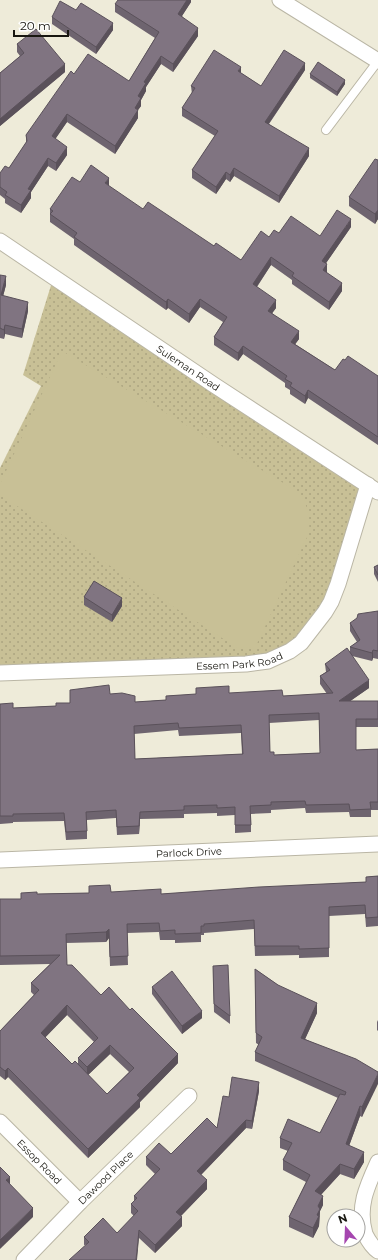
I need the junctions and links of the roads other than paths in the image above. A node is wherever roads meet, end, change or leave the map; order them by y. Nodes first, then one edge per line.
1 (280, 0) edge
2 (378, 61) edge
3 (326, 130) dead end
4 (0, 241) edge
5 (373, 488) edge
6 (0, 673) edge
7 (378, 844) edge
8 (0, 860) edge
9 (189, 1096) dead end
10 (0, 1122) edge
11 (378, 1162) edge
12 (80, 1202) junction
13 (378, 1251) edge
14 (24, 1260) edge

1 - 2 street
2 - 3 lane
4 - 5 street, Suleman Road
5 - 6 street, Essem Park Road
7 - 8 street, Parlock Drive
9 - 12 street, Dawood Place
10 - 12 street, Essop Road
11 - 13 street
12 - 14 street, Dawood Place

